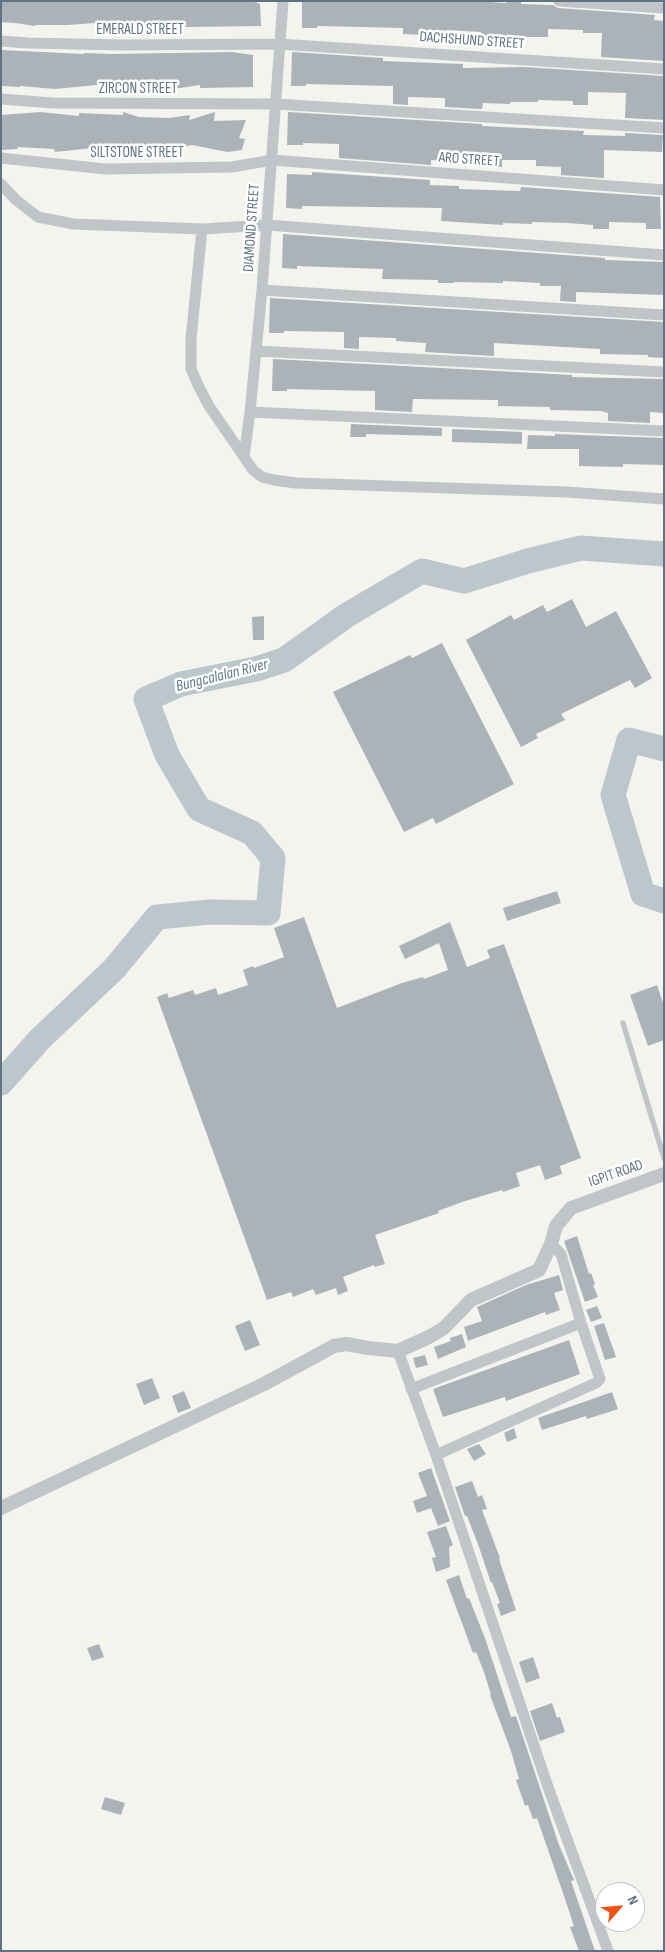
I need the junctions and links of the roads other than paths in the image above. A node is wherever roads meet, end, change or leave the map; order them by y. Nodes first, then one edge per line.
1 (283, 1) edge
2 (559, 1) edge
3 (664, 8) edge
4 (1, 41) edge
5 (279, 44) junction
6 (664, 69) edge
7 (1, 99) edge
8 (275, 104) junction
9 (664, 128) edge
10 (1, 158) edge
11 (272, 160) junction
12 (1, 184) edge
13 (664, 190) edge
14 (267, 226) junction
15 (202, 229) junction
16 (664, 255) edge
17 (262, 290) junction
18 (664, 315) edge
19 (256, 351) junction
20 (664, 372) edge
21 (250, 412) junction
22 (664, 432) edge
23 (244, 456) junction
24 (664, 500) edge
25 (623, 1023) dead end
26 (664, 1158) edge
27 (664, 1174) edge
28 (552, 1244) junction
29 (581, 1323) junction
30 (398, 1351) junction
31 (411, 1389) junction
32 (436, 1456) junction
33 (1, 1508) edge
34 (608, 1951) edge

1 - 5 street, DIAMOND STREET
2 - 3 street
4 - 5 street, EMERALD STREET
5 - 6 street, DACHSHUND STREET
5 - 8 street, DIAMOND STREET
7 - 8 street, ZIRCON STREET
8 - 9 street, ZIRCON STREET
8 - 11 street, DIAMOND STREET
10 - 11 street, SILTSTONE STREET
11 - 13 street, ARO STREET
11 - 14 street, DIAMOND STREET
12 - 15 street
14 - 15 street
14 - 16 street
14 - 17 street, DIAMOND STREET
15 - 23 street
17 - 18 street
17 - 19 street, DIAMOND STREET
19 - 20 street
19 - 21 street, DIAMOND STREET
21 - 22 street
21 - 23 street, DIAMOND STREET
23 - 24 street
25 - 26 lane
27 - 28 street, IGPIT ROAD
28 - 29 street
28 - 30 street
29 - 31 street
29 - 32 street
30 - 31 street
30 - 33 street
31 - 32 street
32 - 34 street

